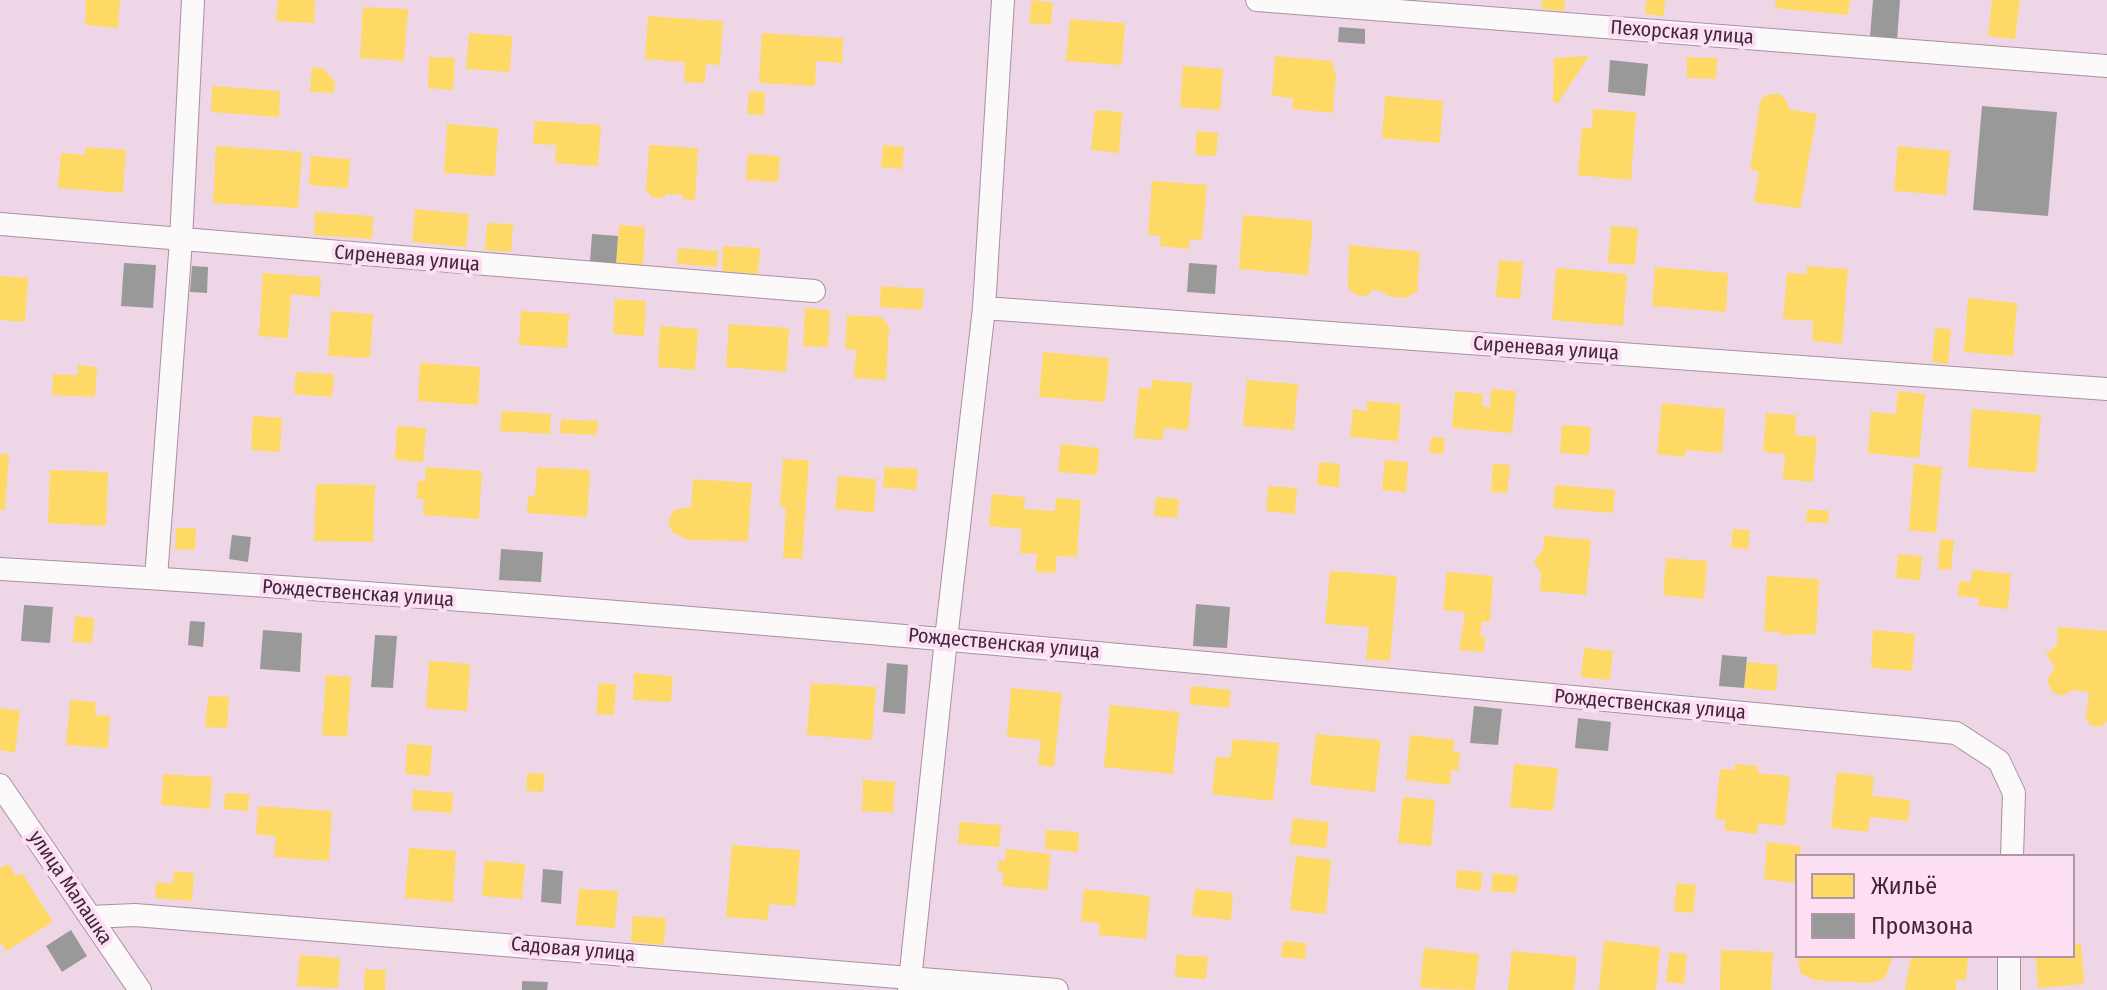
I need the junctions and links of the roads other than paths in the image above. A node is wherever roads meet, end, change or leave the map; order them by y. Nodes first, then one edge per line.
1 (193, 0) edge
2 (1003, 0) edge
3 (1257, 0) edge
4 (2107, 66) edge
5 (0, 224) edge
6 (181, 240) junction
7 (814, 291) dead end
8 (984, 308) junction
9 (2107, 389) edge
10 (0, 569) edge
11 (156, 578) junction
12 (946, 639) junction
13 (0, 785) edge
14 (2012, 854) edge
15 (90, 917) junction
16 (2009, 958) edge
17 (910, 984) edge
18 (140, 990) edge
19 (1057, 990) edge
20 (2009, 990) edge

1 - 6 street
2 - 8 street
3 - 4 street, Пехорская улица
5 - 6 street, Сиреневая улица
6 - 7 street, Сиреневая улица
6 - 11 street
8 - 9 street, Сиреневая улица
8 - 12 street
10 - 11 street, Рождественская улица
11 - 12 street, Рождественская улица
12 - 14 street, Рождественская улица
12 - 17 street
13 - 15 street, улица Малашка
15 - 17 street, Садовая улица
15 - 18 street, улица Малашка
16 - 20 street
17 - 19 street, Садовая улица

